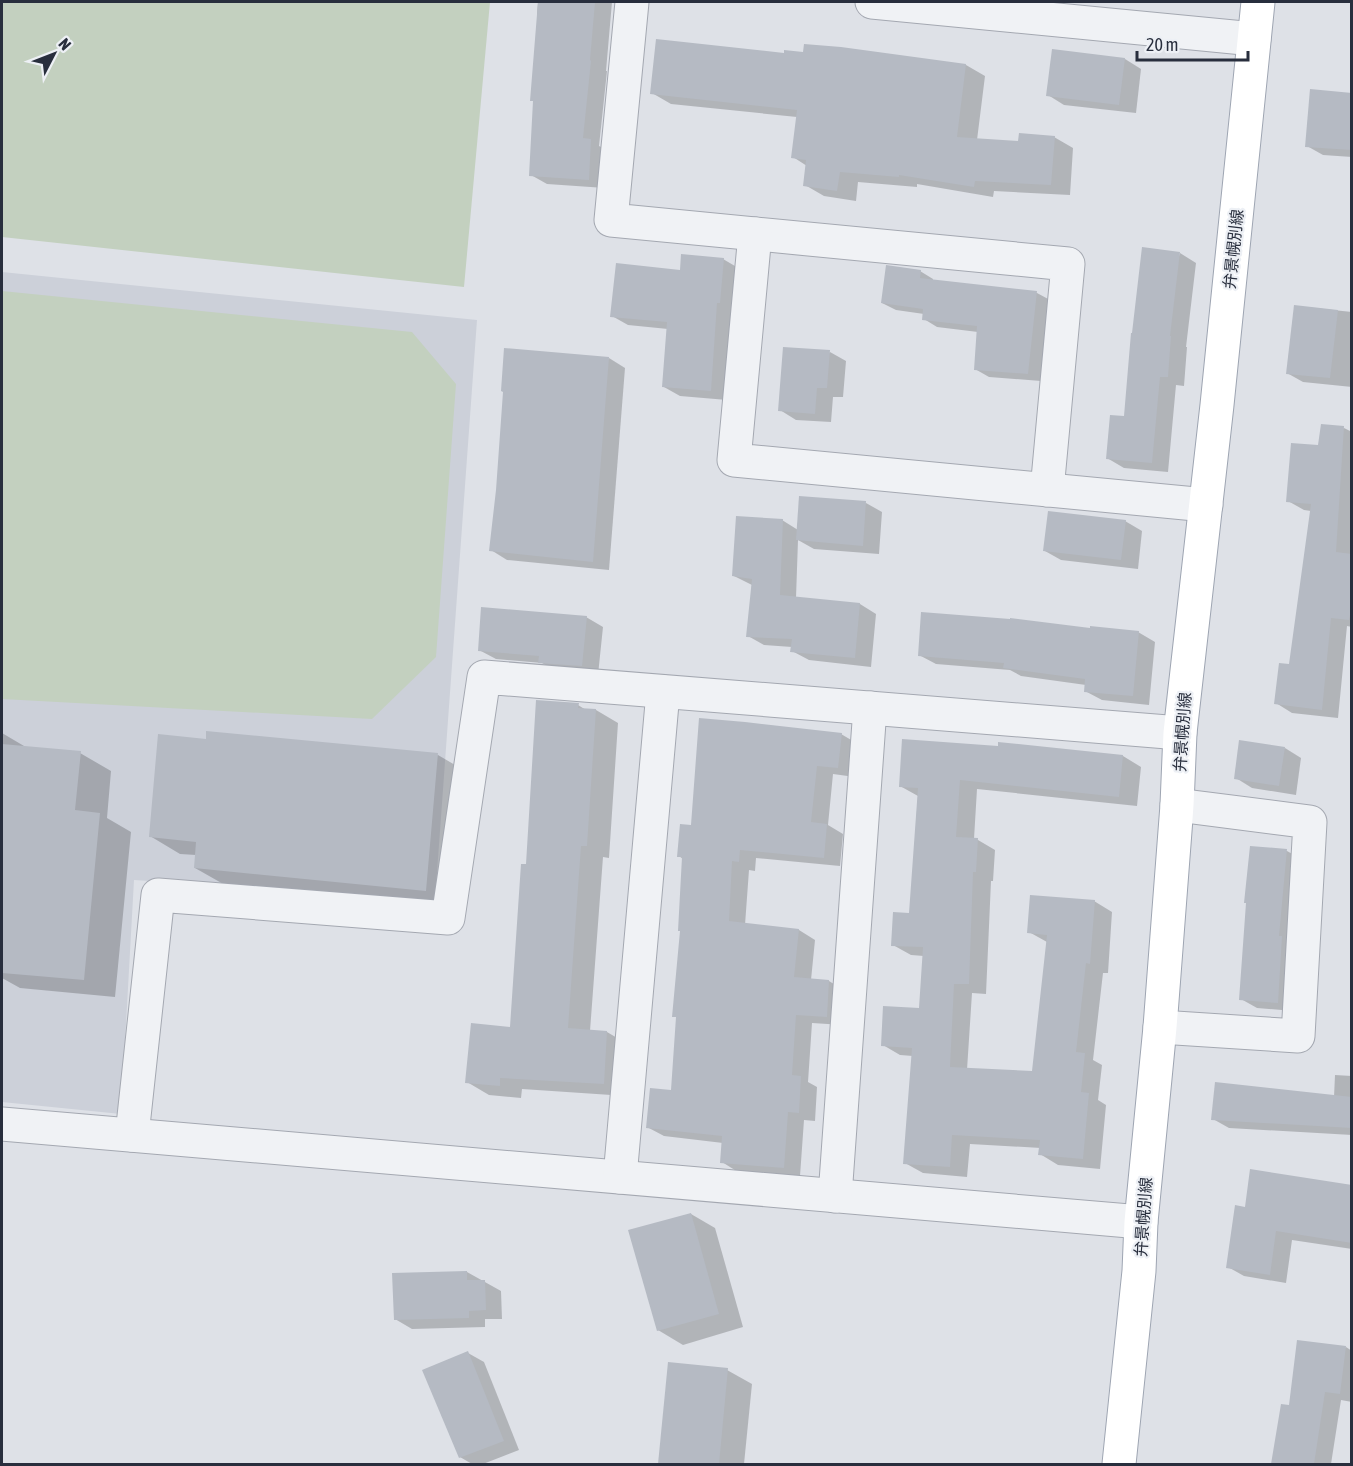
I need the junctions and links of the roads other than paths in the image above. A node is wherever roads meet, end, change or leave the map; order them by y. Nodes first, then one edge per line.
1 (632, 2) edge
2 (872, 2) edge
3 (1258, 2) edge
4 (1254, 39) junction
5 (755, 234) junction
6 (1047, 490) junction
7 (1206, 505) junction
8 (663, 692) junction
9 (870, 708) junction
10 (1180, 733) junction
11 (1177, 806) junction
12 (1160, 1027) junction
13 (2, 1124) edge
14 (132, 1135) junction
15 (620, 1177) junction
16 (835, 1196) junction
17 (1141, 1222) junction
18 (1119, 1464) edge

1 - 5 street
2 - 4 street
3 - 4 main road, 弁景幌別線
4 - 7 main road, 弁景幌別線
5 - 6 street
5 - 6 street
6 - 7 street
7 - 10 main road, 弁景幌別線
8 - 9 street
8 - 14 street
8 - 15 street
9 - 10 street
9 - 16 street
10 - 11 main road, 弁景幌別線
11 - 12 main road, 弁景幌別線
11 - 12 street
12 - 17 main road, 弁景幌別線
13 - 14 street
14 - 15 street
15 - 16 street
16 - 17 street
17 - 18 main road, 弁景幌別線

